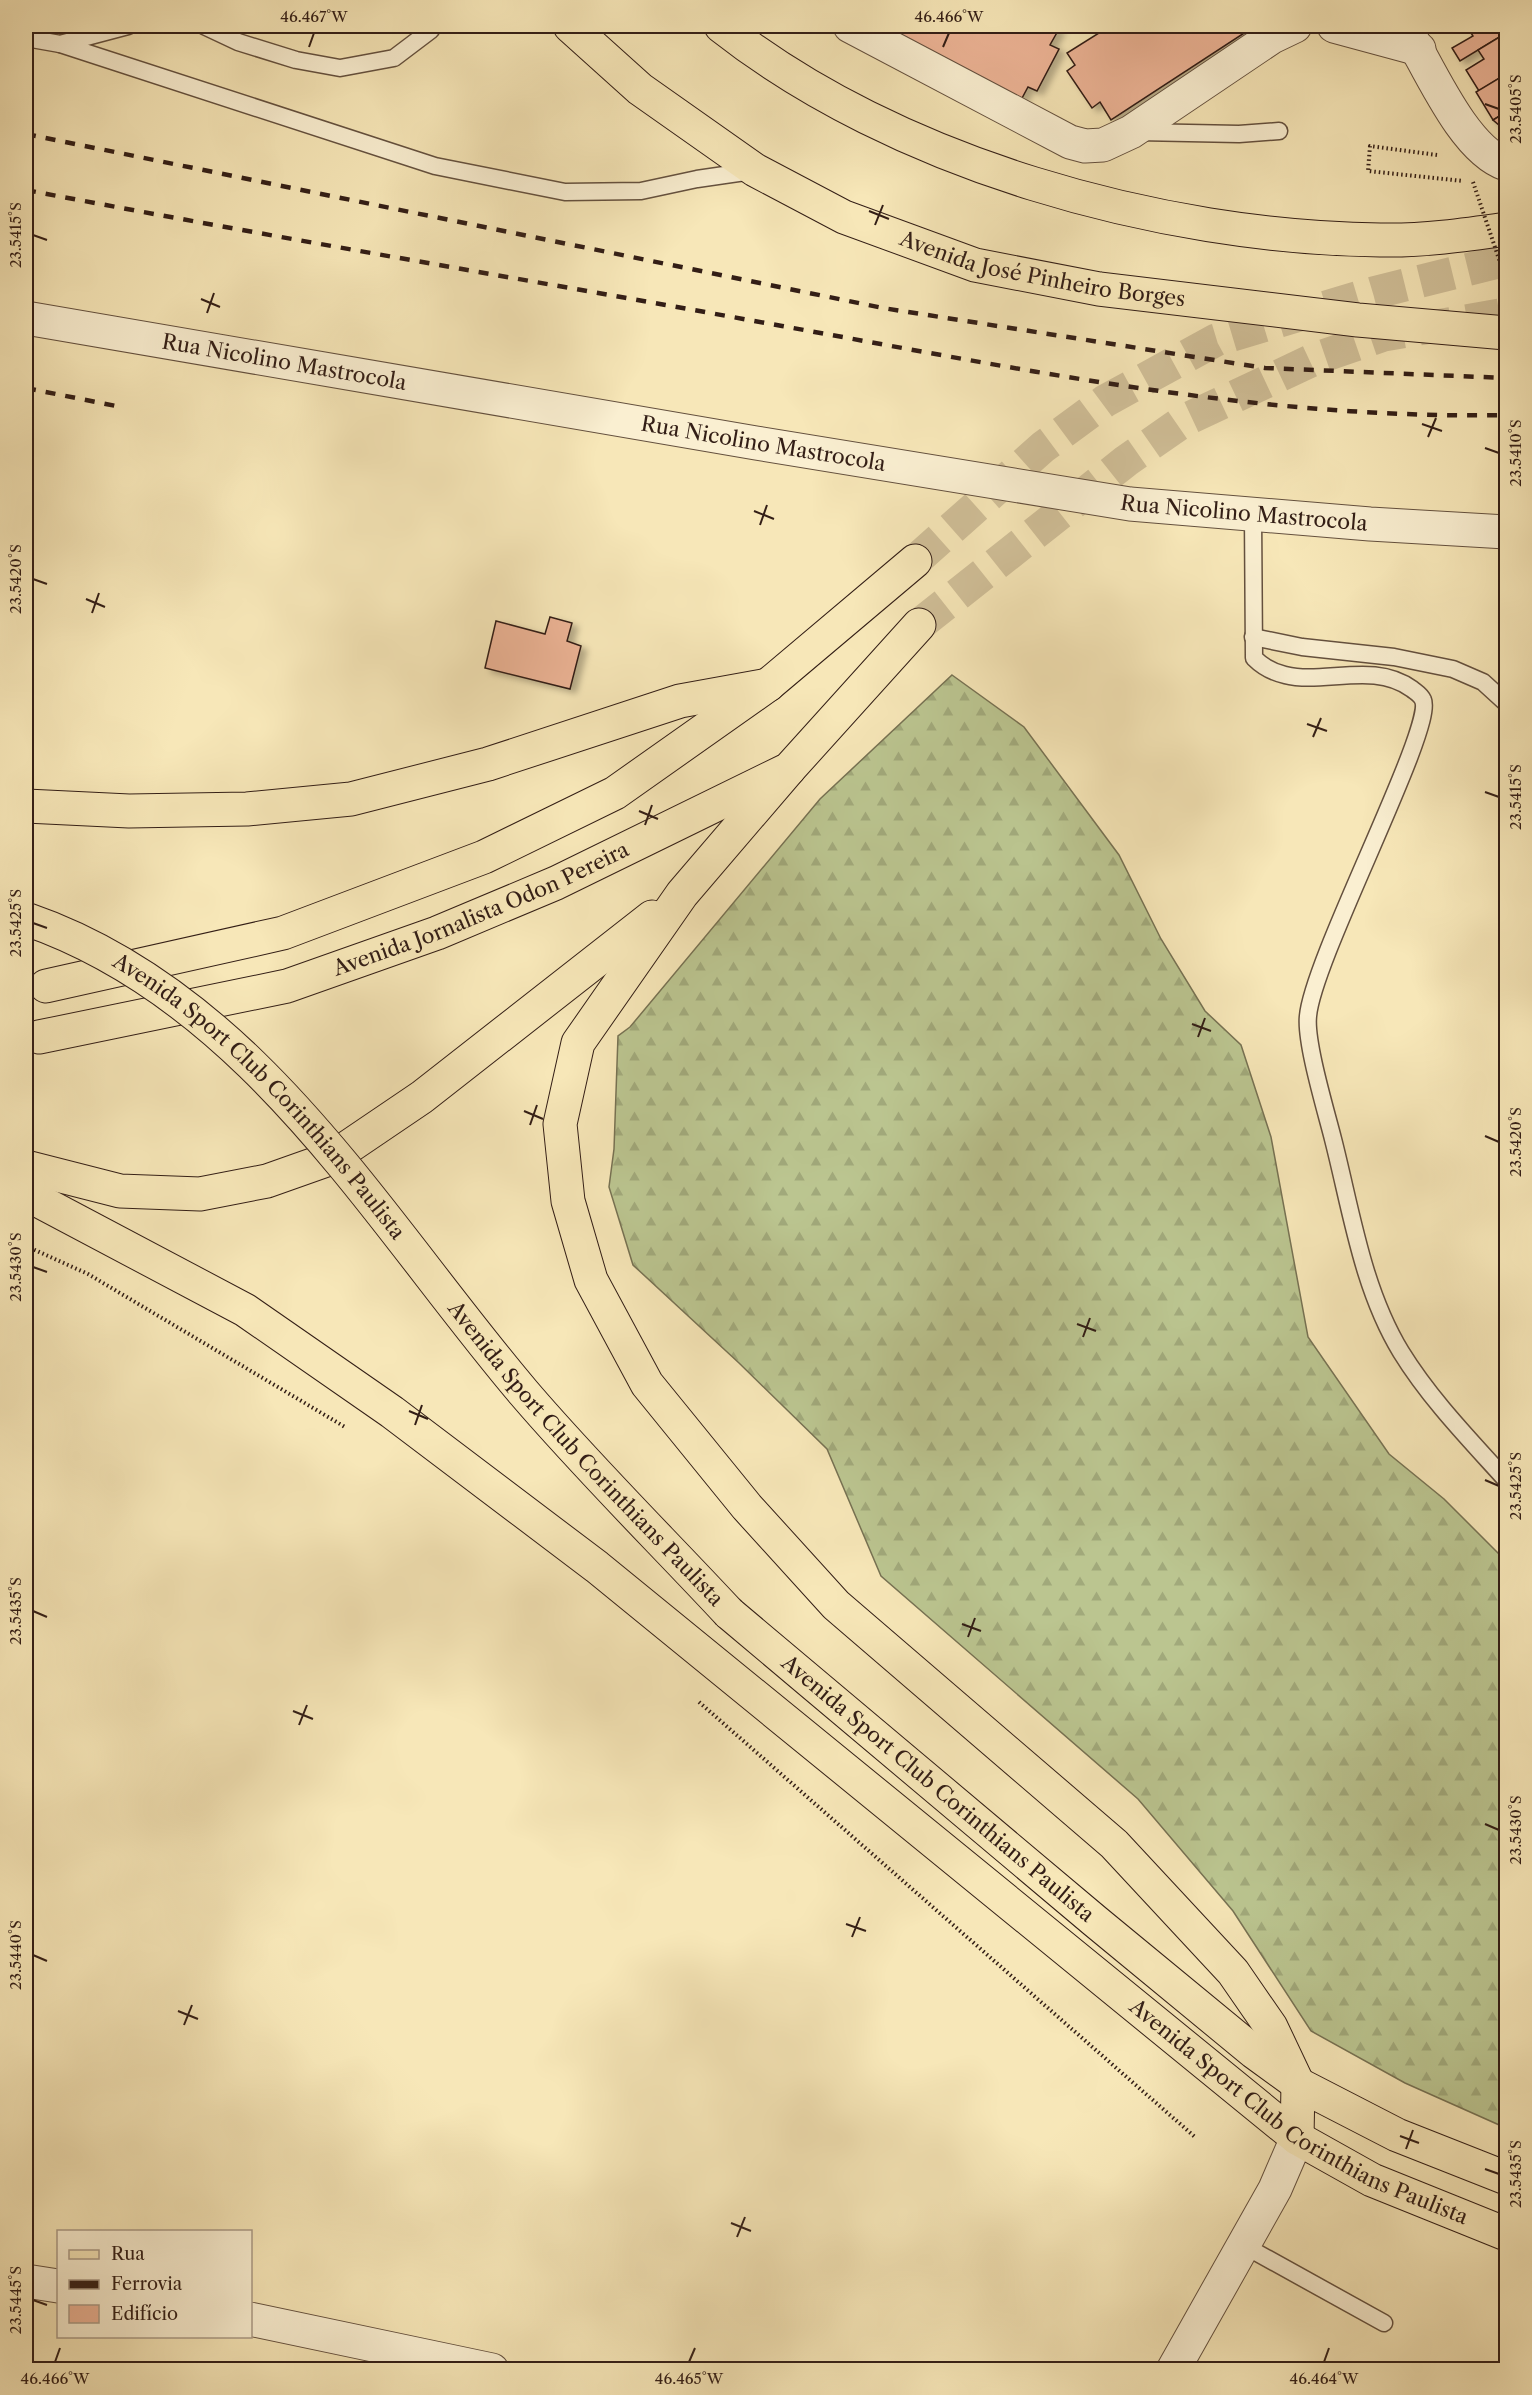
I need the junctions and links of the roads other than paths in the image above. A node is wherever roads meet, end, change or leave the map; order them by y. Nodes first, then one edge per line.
1 (128, 26) edge
2 (204, 26) edge
3 (432, 26) edge
4 (570, 26) edge
5 (721, 26) edge
6 (850, 26) edge
7 (1295, 26) edge
8 (1334, 26) edge
9 (1412, 37) edge
10 (26, 38) edge
11 (60, 44) junction
12 (1279, 131) dead end
13 (1131, 132) junction
14 (1506, 164) edge
15 (755, 170) junction
16 (1506, 229) edge
17 (26, 318) edge
18 (1506, 333) edge
19 (1253, 514) junction
20 (1506, 532) edge
21 (915, 561) tunnel mouth
22 (920, 625) tunnel mouth
23 (1253, 637) junction
24 (768, 685) junction
25 (1506, 703) edge
26 (789, 769) junction
27 (26, 806) edge
28 (682, 894) junction
29 (26, 919) edge
30 (46, 986) dead end
31 (39, 1037) dead end
32 (26, 1167) edge
33 (26, 1194) edge
34 (1506, 1480) edge
35 (1298, 2084) junction
36 (1297, 2138) junction
37 (1506, 2178) edge
38 (1506, 2234) edge
39 (1243, 2245) junction
40 (26, 2281) edge
41 (57, 2286) edge
42 (252, 2319) edge
43 (1384, 2324) dead end
44 (492, 2370) edge
45 (1173, 2370) edge

1 - 11 lane
2 - 3 lane
4 - 15 main road, Avenida José Pinheiro Borges
5 - 16 main road
6 - 13 street
7 - 13 street
8 - 9 street
9 - 14 street
10 - 11 lane
11 - 15 lane
12 - 13 lane
15 - 18 main road, Avenida José Pinheiro Borges
17 - 19 street, Rua Nicolino Mastrocola
19 - 20 street, Rua Nicolino Mastrocola
19 - 23 lane
21 - 24 main road
22 - 26 main road, Avenida Jornalista Odon Pereira
23 - 25 lane
23 - 34 lane
24 - 27 main road
24 - 30 main road
26 - 28 main road
26 - 31 main road, Avenida Jornalista Odon Pereira
28 - 32 main road
28 - 35 main road
29 - 35 main road, Avenida Sport Club Corinthians Paulista, bridge
33 - 36 main road, Avenida Sport Club Corinthians Paulista
35 - 36 main road
35 - 37 main road, Avenida Sport Club Corinthians Paulista
36 - 38 main road, Avenida Sport Club Corinthians Paulista
36 - 39 street
39 - 43 lane
39 - 45 street
40 - 41 street
42 - 44 street

